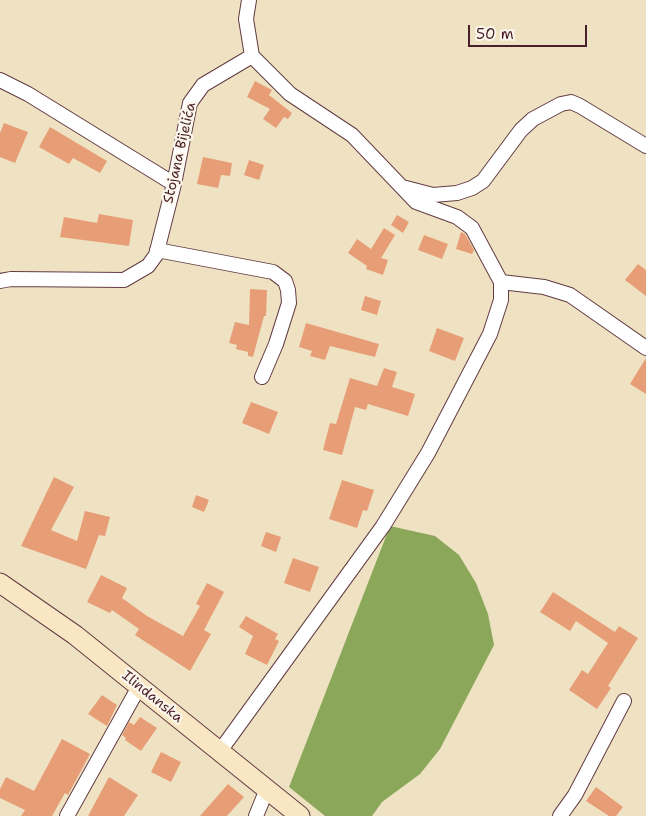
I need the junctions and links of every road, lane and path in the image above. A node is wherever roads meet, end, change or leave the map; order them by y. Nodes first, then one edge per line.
1 (249, 0) edge
2 (252, 56) junction
3 (0, 80) edge
4 (646, 146) edge
5 (174, 184) junction
6 (402, 187) junction
7 (157, 250) junction
8 (0, 281) edge
9 (501, 282) junction
10 (646, 348) edge
11 (262, 377) dead end
12 (0, 583) edge
13 (140, 685) junction
14 (624, 701) dead end
15 (220, 751) junction
16 (267, 790) junction
17 (67, 816) edge
18 (256, 816) edge
19 (300, 816) edge
20 (560, 816) edge

1 - 2 street
2 - 5 street, Stojana Bijelića
2 - 6 street
3 - 5 street
4 - 6 street
5 - 7 street, Stojana Bijelića
6 - 9 street
7 - 8 street, Stojana Bijelića
7 - 11 street
9 - 10 street
9 - 15 street
12 - 13 street, Ilindanska
13 - 15 street, Ilindanska
13 - 17 street
14 - 20 street
15 - 16 street, Ilindanska
16 - 18 street
16 - 19 street, Ilindanska

